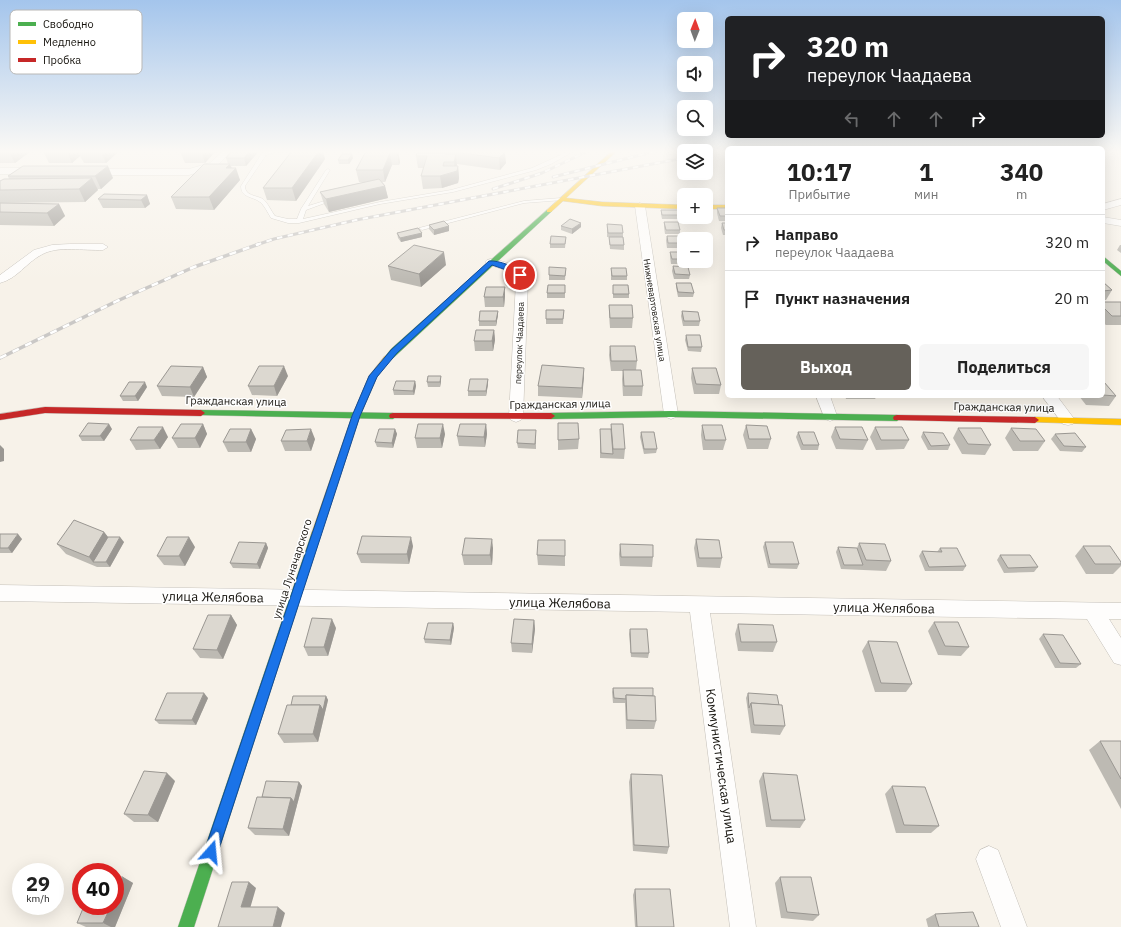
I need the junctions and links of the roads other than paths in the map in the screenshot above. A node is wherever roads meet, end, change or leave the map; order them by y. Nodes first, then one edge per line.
1 (247, 194) edge
2 (313, 194) edge
3 (432, 194) edge
4 (566, 194) edge
5 (338, 197) edge
6 (561, 199) junction
7 (1121, 202) edge
8 (640, 206) junction
9 (1105, 206) edge
10 (677, 207) edge
11 (713, 207) edge
12 (725, 207) edge
13 (304, 209) junction
14 (1105, 220) edge
15 (299, 221) junction
16 (1121, 223) edge
17 (422, 228) dead end
18 (103, 247) dead end
19 (1105, 260) edge
20 (491, 262) junction
21 (1121, 274) edge
22 (0, 279) edge
23 (824, 398) edge
24 (1051, 398) edge
25 (671, 414) junction
26 (356, 416) junction
27 (830, 416) junction
28 (0, 417) edge
29 (516, 417) junction
30 (1068, 420) junction
31 (1121, 422) edge
32 (0, 593) edge
33 (295, 598) junction
34 (699, 605) junction
35 (1093, 611) junction
36 (1121, 611) edge
37 (1121, 656) edge
38 (989, 859) dead end
39 (186, 927) edge
40 (742, 927) edge
41 (1014, 927) edge

1 - 15 lane
2 - 13 lane
3 - 15 lane
4 - 6 street
5 - 13 lane
6 - 8 street
6 - 17 lane
6 - 20 street
7 - 9 street
8 - 10 street
8 - 25 street, Нижневартовская улица
11 - 12 street
13 - 15 lane
14 - 16 street
18 - 22 street
19 - 21 street
20 - 26 street, улица Луначарского
20 - 29 street, переулок Чаадаева
23 - 27 street
24 - 30 street
25 - 27 street, Гражданская улица
25 - 29 street, Гражданская улица
26 - 28 street, Гражданская улица
26 - 29 street, Гражданская улица
26 - 33 street, улица Луначарского
27 - 30 street, Гражданская улица
30 - 31 street, Гражданская улица
32 - 33 street, улица Желябова
33 - 34 street, улица Желябова
33 - 39 street, улица Луначарского
34 - 35 street, улица Желябова
34 - 40 street, Коммунистическая улица
35 - 36 street, улица Желябова
35 - 37 street
38 - 41 street

